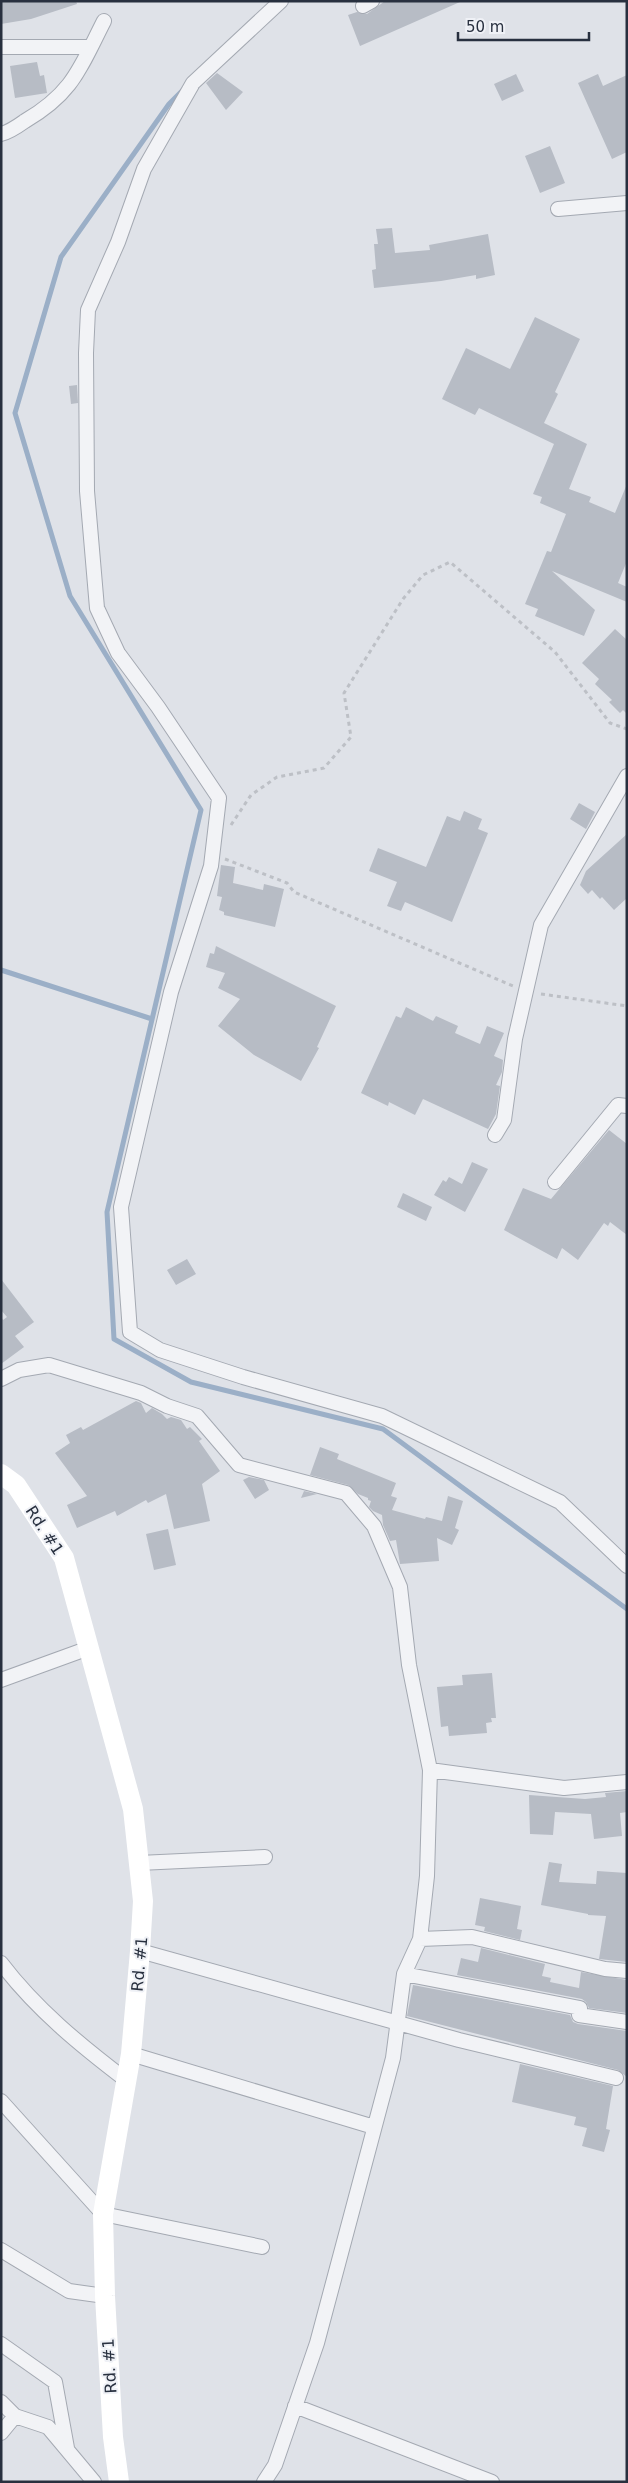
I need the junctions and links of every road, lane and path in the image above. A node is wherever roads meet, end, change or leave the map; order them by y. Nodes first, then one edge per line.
1 (281, 1) edge
2 (104, 21) dead end
3 (1, 46) edge
4 (91, 47) junction
5 (1, 134) edge
6 (627, 203) edge
7 (558, 209) dead end
8 (627, 729) edge
9 (627, 776) edge
10 (212, 854) junction
11 (525, 992) junction
12 (627, 1006) edge
13 (627, 1106) edge
14 (494, 1135) dead end
15 (555, 1182) dead end
16 (1, 1379) edge
17 (1, 1474) edge
18 (627, 1566) edge
19 (89, 1648) junction
20 (1, 1680) edge
21 (430, 1770) junction
22 (627, 1782) edge
23 (265, 1856) dead end
24 (139, 1863) junction
25 (420, 1939) junction
26 (140, 1951) junction
27 (1, 1963) edge
28 (627, 1971) edge
29 (404, 1974) junction
30 (627, 2022) edge
31 (399, 2024) junction
32 (131, 2054) junction
33 (616, 2078) dead end
34 (126, 2080) junction
35 (1, 2100) edge
36 (374, 2127) junction
37 (104, 2214) junction
38 (262, 2247) dead end
39 (1, 2250) edge
40 (105, 2296) junction
41 (1, 2344) edge
42 (1, 2402) edge
43 (295, 2406) junction
44 (15, 2416) junction
45 (1, 2433) edge
46 (67, 2448) junction
47 (94, 2482) edge
48 (119, 2482) edge
49 (264, 2482) edge
50 (492, 2482) edge

1 - 10 street
2 - 4 street
3 - 4 street
4 - 5 street
6 - 7 street
8 - 10 path
9 - 11 street
10 - 11 path
10 - 18 street
11 - 12 path
11 - 14 street
13 - 15 street
16 - 21 street
17 - 19 main road, Rd. #1
19 - 20 street
19 - 24 main road, Rd. #1
21 - 22 street
21 - 25 street
23 - 24 street
24 - 26 main road, Rd. #1
25 - 28 street
25 - 29 street
26 - 31 street
26 - 32 main road, Rd. #1
27 - 34 street
29 - 30 street
29 - 31 street
31 - 33 street
31 - 36 street
32 - 34 main road, Rd. #1
32 - 36 street
34 - 37 main road, Rd. #1
35 - 37 street
36 - 43 street
37 - 38 street
37 - 40 main road, Rd. #1
39 - 40 street
40 - 48 main road, Rd. #1
41 - 46 street
42 - 44 street
43 - 49 street
43 - 50 street
44 - 45 street
44 - 46 street
46 - 47 street

